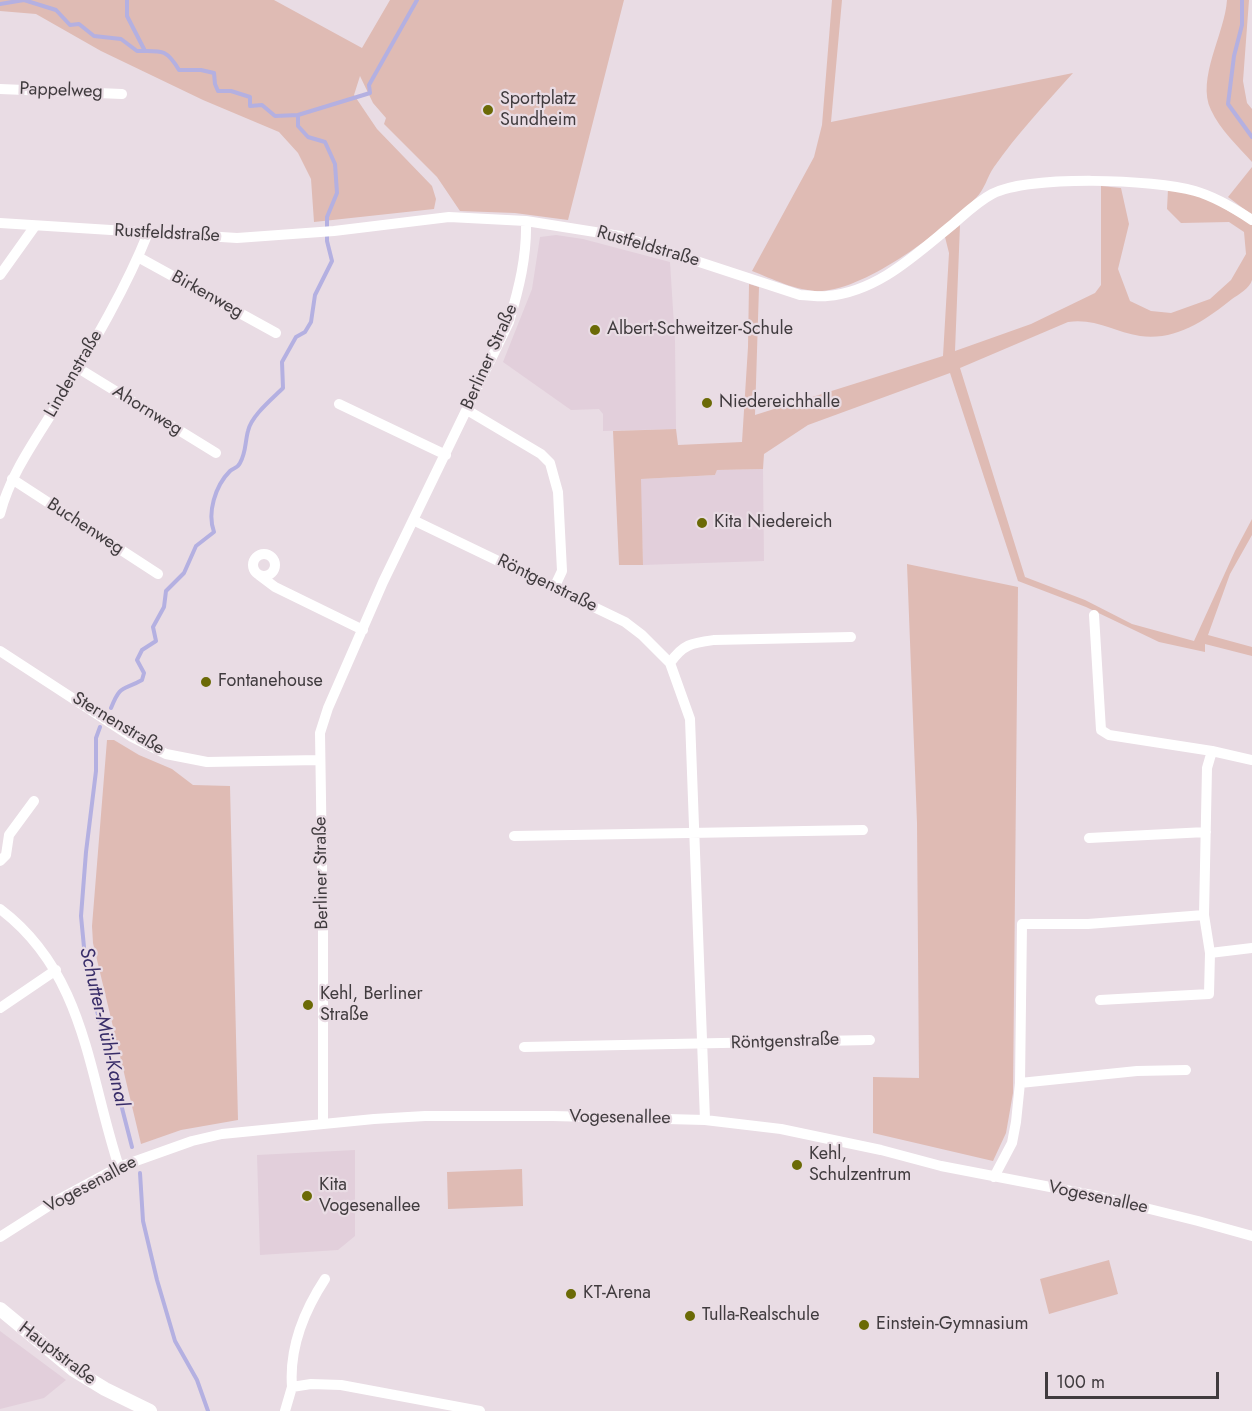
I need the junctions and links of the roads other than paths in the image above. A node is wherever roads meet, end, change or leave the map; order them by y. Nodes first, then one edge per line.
1 (0, 89) edge
2 (122, 94) dead end
3 (1252, 220) edge
4 (526, 221) junction
5 (0, 224) edge
6 (35, 226) junction
7 (148, 233) junction
8 (138, 257) junction
9 (0, 275) edge
10 (276, 333) dead end
11 (78, 368) junction
12 (339, 404) dead end
13 (467, 410) junction
14 (216, 453) dead end
15 (446, 455) junction
16 (12, 479) junction
17 (0, 514) edge
18 (413, 520) junction
19 (158, 574) dead end
20 (259, 575) dead end
21 (554, 588) junction
22 (1094, 615) dead end
23 (363, 630) junction
24 (851, 637) dead end
25 (0, 651) edge
26 (670, 663) junction
27 (1212, 751) junction
28 (319, 760) junction
29 (1252, 760) edge
30 (34, 801) dead end
31 (862, 830) dead end
32 (1206, 832) junction
33 (694, 834) junction
34 (514, 836) dead end
35 (1089, 838) dead end
36 (0, 861) edge
37 (0, 909) edge
38 (1204, 915) junction
39 (1252, 948) edge
40 (1210, 953) junction
41 (56, 970) junction
42 (1100, 1000) dead end
43 (0, 1008) edge
44 (870, 1040) dead end
45 (701, 1044) junction
46 (524, 1047) dead end
47 (1186, 1070) dead end
48 (1020, 1083) junction
49 (705, 1120) junction
50 (323, 1124) junction
51 (119, 1167) junction
52 (994, 1177) junction
53 (1252, 1236) edge
54 (0, 1237) edge
55 (326, 1279) dead end
56 (0, 1310) edge
57 (292, 1387) junction
58 (150, 1411) edge
59 (285, 1411) edge
60 (480, 1411) edge

1 - 2 street, Pappelweg
3 - 4 street, Rustfeldstraße
4 - 7 street, Rustfeldstraße
4 - 13 street, Berliner Straße
5 - 6 street, Rustfeldstraße
6 - 7 street, Rustfeldstraße
6 - 9 street
7 - 8 street, Lindenstraße
8 - 10 street, Birkenweg
8 - 11 street, Lindenstraße
11 - 14 street, Ahornweg
11 - 16 street, Lindenstraße
12 - 15 street
13 - 15 street, Berliner Straße
13 - 21 street
15 - 18 street, Berliner Straße
16 - 17 street, Lindenstraße
16 - 19 street, Buchenweg
18 - 21 street, Röntgenstraße
18 - 23 street, Berliner Straße
20 - 23 street
21 - 26 street, Röntgenstraße
22 - 27 street
23 - 28 street, Berliner Straße
24 - 26 street
25 - 28 street, Sternenstraße
26 - 33 street, Röntgenstraße
27 - 29 street
27 - 32 street
28 - 50 street, Berliner Straße
30 - 36 street
31 - 33 street
32 - 35 street
32 - 38 street
33 - 34 street
33 - 45 street, Röntgenstraße
37 - 41 street
38 - 40 street
38 - 48 street
39 - 40 street
40 - 42 street
41 - 43 street
41 - 51 street
44 - 45 street, Röntgenstraße
45 - 46 street, Röntgenstraße
45 - 49 street, Röntgenstraße
47 - 48 street
48 - 52 street
49 - 50 street, Vogesenallee
49 - 52 street, Vogesenallee
50 - 51 street, Vogesenallee
51 - 54 street, Vogesenallee
52 - 53 street, Vogesenallee
55 - 57 street
56 - 58 street, Hauptstraße
57 - 59 street
57 - 60 street

